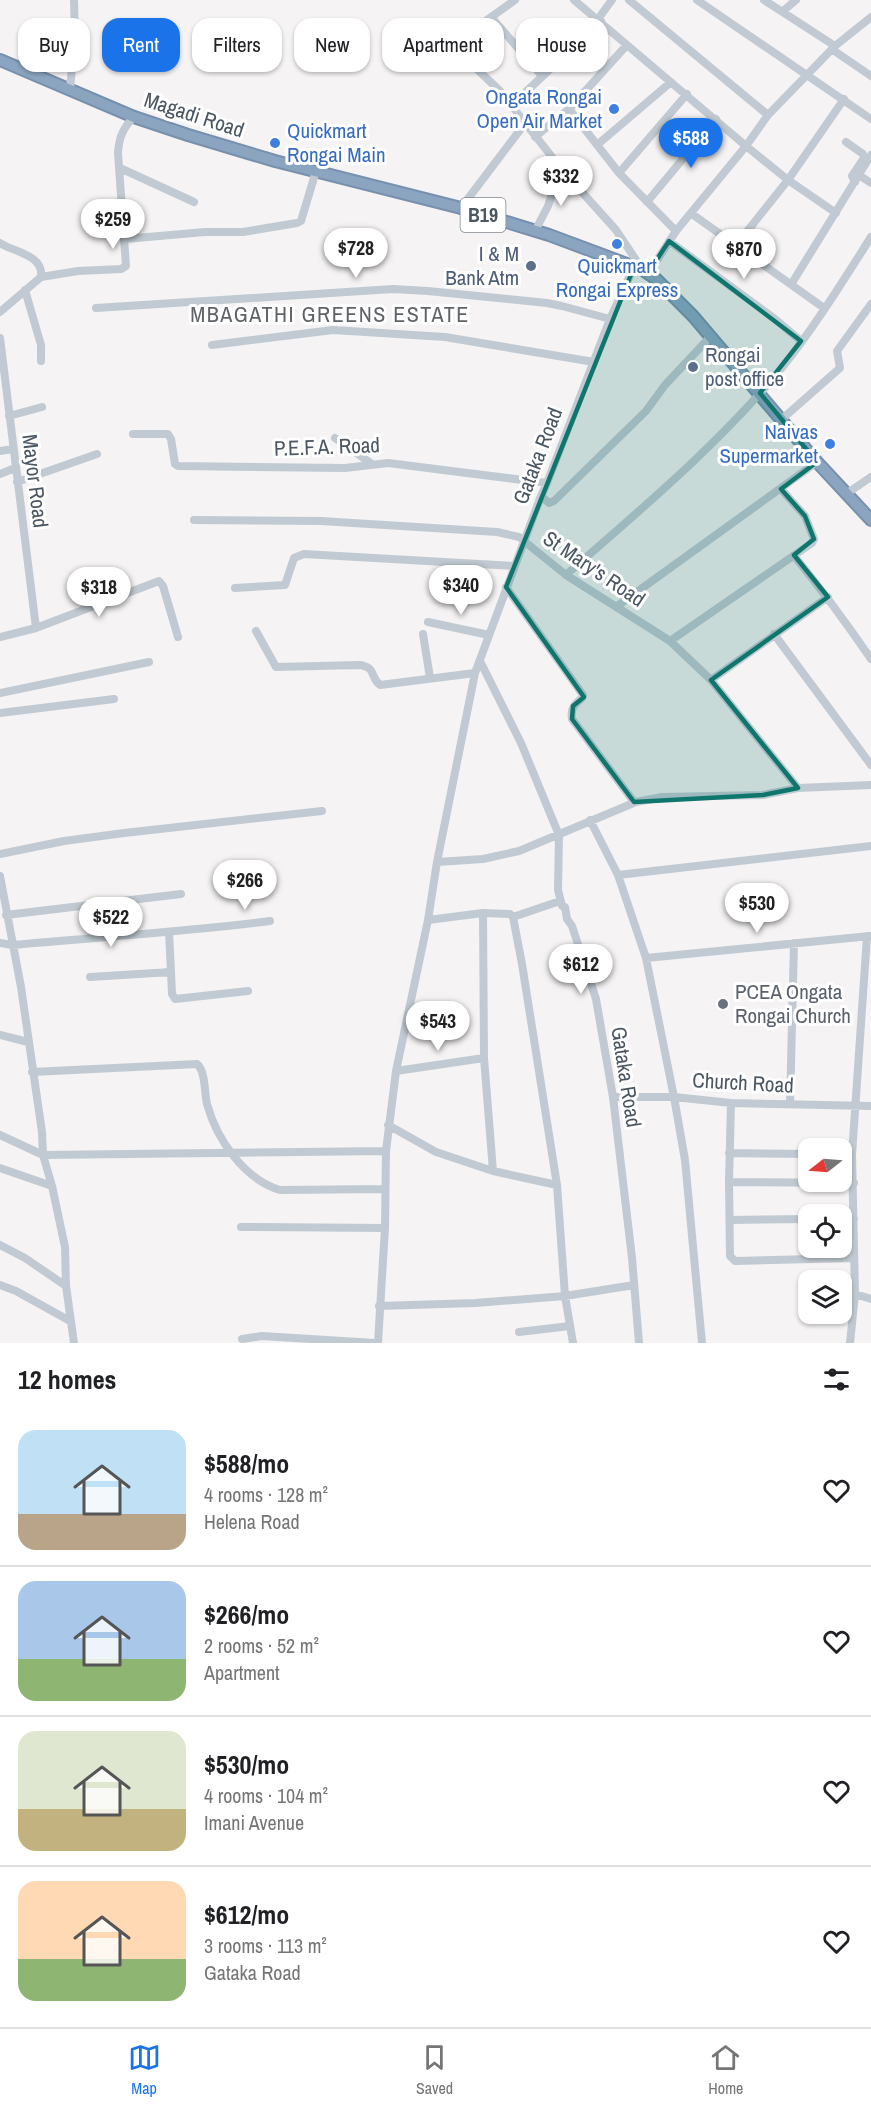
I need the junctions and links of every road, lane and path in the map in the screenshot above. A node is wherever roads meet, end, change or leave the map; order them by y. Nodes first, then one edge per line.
1 (74, 0) edge
2 (515, 0) edge
3 (574, 0) edge
4 (612, 0) edge
5 (629, 0) edge
6 (697, 0) edge
7 (764, 0) edge
8 (796, 0) edge
9 (503, 4) edge
10 (783, 12) junction
11 (871, 17) edge
12 (492, 18) edge
13 (597, 18) edge
14 (601, 18) edge
15 (608, 28) edge
16 (504, 32) edge
17 (626, 46) junction
18 (834, 48) junction
19 (0, 60) edge
20 (480, 72) edge
21 (546, 72) edge
22 (807, 74) junction
23 (870, 75) edge
24 (542, 76) junction
25 (671, 82) junction
26 (70, 89) junction
27 (687, 94) junction
28 (844, 99) junction
29 (512, 105) junction
30 (569, 109) junction
31 (768, 116) junction
32 (134, 117) junction
33 (716, 119) junction
34 (871, 119) edge
35 (526, 122) junction
36 (535, 137) junction
37 (846, 142) dead end
38 (597, 145) junction
39 (746, 146) junction
40 (871, 155) edge
41 (120, 168) junction
42 (316, 171) junction
43 (563, 171) junction
44 (619, 173) junction
45 (858, 179) junction
46 (788, 180) junction
47 (871, 183) edge
48 (194, 202) dead end
49 (647, 202) junction
50 (461, 208) junction
51 (836, 213) junction
52 (692, 214) junction
53 (535, 231) junction
54 (676, 231) junction
55 (871, 237) edge
56 (125, 239) junction
57 (669, 241) junction
58 (0, 243) edge
59 (737, 244) junction
60 (641, 270) junction
61 (41, 277) junction
62 (792, 283) junction
63 (25, 290) junction
64 (871, 304) edge
65 (96, 308) dead end
66 (824, 308) junction
67 (0, 312) edge
68 (610, 319) junction
69 (711, 336) junction
70 (0, 338) edge
71 (801, 341) junction
72 (212, 345) dead end
73 (1, 352) edge
74 (41, 361) dead end
75 (594, 363) junction
76 (760, 393) junction
77 (42, 407) dead end
78 (9, 416) junction
79 (782, 419) junction
80 (133, 434) dead end
81 (335, 438) dead end
82 (13, 449) junction
83 (0, 451) edge
84 (98, 454) dead end
85 (817, 462) junction
86 (372, 464) junction
87 (15, 468) junction
88 (0, 474) edge
89 (871, 477) edge
90 (17, 482) junction
91 (547, 483) junction
92 (781, 489) junction
93 (846, 494) junction
94 (541, 496) junction
95 (869, 514) edge
96 (194, 520) dead end
97 (525, 543) junction
98 (792, 556) junction
99 (514, 566) junction
100 (566, 575) junction
101 (506, 587) junction
102 (235, 588) dead end
103 (828, 597) junction
104 (616, 607) junction
105 (428, 622) dead end
106 (36, 628) junction
107 (256, 631) dead end
108 (423, 634) dead end
109 (774, 634) junction
110 (489, 635) junction
111 (0, 637) edge
112 (178, 637) dead end
113 (670, 641) junction
114 (871, 659) edge
115 (480, 661) junction
116 (149, 662) dead end
117 (476, 673) junction
118 (430, 678) junction
119 (711, 680) junction
120 (0, 693) edge
121 (114, 699) dead end
122 (0, 713) edge
123 (871, 765) edge
124 (871, 785) edge
125 (798, 788) junction
126 (634, 802) junction
127 (322, 811) dead end
128 (590, 820) junction
129 (559, 835) junction
130 (871, 846) edge
131 (0, 854) edge
132 (437, 862) junction
133 (618, 874) junction
134 (0, 879) edge
135 (181, 894) dead end
136 (560, 901) junction
137 (483, 913) junction
138 (6, 915) junction
139 (513, 917) junction
140 (428, 920) junction
141 (270, 921) dead end
142 (169, 932) junction
143 (869, 936) edge
144 (0, 943) edge
145 (794, 943) junction
146 (12, 945) junction
147 (646, 958) junction
148 (171, 972) junction
149 (90, 977) dead end
150 (248, 991) dead end
151 (0, 1035) edge
152 (28, 1042) junction
153 (484, 1058) junction
154 (396, 1071) junction
155 (32, 1072) junction
156 (612, 1097) junction
157 (674, 1097) junction
158 (731, 1103) junction
159 (790, 1104) junction
160 (857, 1106) junction
161 (871, 1106) edge
162 (388, 1125) junction
163 (0, 1135) edge
164 (386, 1151) junction
165 (229, 1152) junction
166 (729, 1153) junction
167 (798, 1154) edge
168 (43, 1155) junction
169 (852, 1155) joint
170 (0, 1168) edge
171 (493, 1171) junction
172 (729, 1182) junction
173 (854, 1183) junction
174 (557, 1185) junction
175 (52, 1186) junction
176 (384, 1189) junction
177 (798, 1219) edge
178 (854, 1219) joint
179 (730, 1220) junction
180 (241, 1227) dead end
181 (385, 1228) junction
182 (0, 1245) edge
183 (854, 1258) junction
184 (0, 1285) edge
185 (634, 1285) junction
186 (66, 1286) junction
187 (855, 1294) junction
188 (565, 1296) junction
189 (871, 1299) edge
190 (379, 1306) junction
191 (70, 1321) junction
192 (570, 1326) junction
193 (519, 1332) dead end
194 (242, 1339) dead end
195 (75, 1343) edge
196 (377, 1343) edge
197 (573, 1343) edge
198 (639, 1343) edge
199 (702, 1343) edge
200 (851, 1343) edge

1 - 26 street
2 - 9 street
3 - 13 street
4 - 14 street
5 - 31 street
6 - 22 street
7 - 10 street
8 - 10 street
9 - 12 street
10 - 18 street
11 - 18 street, Gataka Road
15 - 17 street
16 - 24 street
17 - 25 street
17 - 30 street
18 - 22 street, Gataka Road
18 - 23 street
19 - 26 highway, Magadi Road / B19
20 - 29 street
21 - 24 street
22 - 28 street
22 - 31 street, Gataka Road
24 - 29 street
25 - 27 street
25 - 38 street
26 - 32 highway, Magadi Road / B19
27 - 33 street
27 - 44 street
28 - 34 street
28 - 46 street
29 - 35 street
30 - 36 street
30 - 38 street
31 - 39 street, Gataka Road
32 - 41 street
32 - 42 highway, Magadi Road / B19
33 - 39 street
33 - 49 street
35 - 36 street
35 - 50 street
36 - 43 street
37 - 45 street
38 - 44 street
39 - 46 street
39 - 52 street, Gataka Road
40 - 45 street
41 - 48 street
41 - 56 street
42 - 50 highway, Magadi Road / B19
42 - 56 street
43 - 53 street
43 - 60 street
44 - 49 street
45 - 47 street
45 - 51 street
46 - 51 street
46 - 59 street
49 - 54 street
50 - 53 highway, Magadi Road / B19
51 - 62 street
52 - 54 street, Gataka Road
52 - 59 street
53 - 60 highway, Magadi Road / B19
54 - 57 street, Gataka Road
55 - 66 street
56 - 61 street
57 - 60 street, Gataka Road
57 - 71 street
58 - 61 street
59 - 62 street
60 - 68 street, Gataka Road
60 - 69 highway, Magadi Road / B19
61 - 63 street
62 - 66 street
63 - 67 street
63 - 74 street
64 - 79 street
65 - 68 street
66 - 71 street
68 - 75 street, Gataka Road
69 - 76 highway, Magadi Road / B19
69 - 94 street
70 - 73 street, Mayor Road
71 - 76 street
72 - 75 street
73 - 78 street, Mayor Road
75 - 91 street, Gataka Road
76 - 79 highway, Magadi Road / B19
76 - 100 street
77 - 78 street
78 - 82 street, Mayor Road
79 - 85 highway, Magadi Road / B19
80 - 86 street, P.E.F.A. Road
81 - 86 street
82 - 83 street
82 - 87 street, Mayor Road
84 - 90 street
85 - 92 street
85 - 93 highway, Magadi Road / B19
86 - 91 street, P.E.F.A. Road
87 - 88 street
87 - 90 street, Mayor Road
89 - 93 street
90 - 106 street, Mayor Road
91 - 94 street, Gataka Road
92 - 98 street
92 - 104 street
93 - 95 highway, Magadi Road / B19
94 - 97 street, Gataka Road
96 - 97 street, St Mary's Road
97 - 99 street, Gataka Road
97 - 100 street, St Mary's Road
98 - 103 street
98 - 113 street
99 - 101 street, Gataka Road
99 - 102 street
100 - 104 street, St Mary's Road
101 - 110 street, Gataka Road
101 - 126 street
103 - 109 street
103 - 114 street
104 - 113 street, St Mary's Road
105 - 110 street
106 - 111 street
106 - 112 street
107 - 118 street
108 - 118 street
109 - 119 street
109 - 123 street
110 - 115 street, Gataka Road
113 - 119 street, St Mary's Road
115 - 117 street, Gataka Road
115 - 129 street, Gataka Road
116 - 120 street
117 - 118 street
117 - 132 street, Gataka Road
119 - 125 street, St Mary's Road
121 - 122 street
124 - 125 street
125 - 126 street
126 - 128 street
127 - 131 street
128 - 129 street
128 - 133 street
129 - 132 street
129 - 136 street, Gataka Road
130 - 133 street
132 - 140 street, Gataka Road
133 - 147 street
134 - 138 street
135 - 138 street
136 - 139 street
136 - 156 street, Gataka Road
137 - 139 street
137 - 140 street
137 - 153 street
138 - 146 street
139 - 174 street
140 - 154 street, Gataka Road
141 - 142 street
142 - 146 street
142 - 148 street
143 - 145 street
143 - 160 street
144 - 146 street
145 - 147 street
145 - 159 street
146 - 152 street
147 - 157 street
148 - 149 street
148 - 150 street
151 - 152 street
152 - 155 street
153 - 154 street
153 - 171 street
154 - 162 street, Gataka Road
155 - 165 street
155 - 168 street
156 - 157 street, Church Road
156 - 185 street, Gataka Road
157 - 158 street, Church Road
157 - 199 street
158 - 159 street, Church Road
158 - 166 street
159 - 160 street, Church Road
160 - 161 street, Church Road
160 - 169 street
162 - 164 street, Gataka Road
162 - 171 street
163 - 168 street
164 - 165 street
164 - 176 street, Gataka Road
165 - 168 street
165 - 176 street
166 - 167 street
166 - 172 street
168 - 175 street
169 - 173 street
170 - 175 street
171 - 174 street
172 - 173 street
172 - 179 street
173 - 178 street
174 - 188 street
175 - 186 street
176 - 181 street, Gataka Road
177 - 179 street
178 - 183 street
179 - 183 street
180 - 181 street
181 - 190 street, Gataka Road
182 - 186 street
183 - 187 street
184 - 191 street
185 - 188 street
185 - 198 street, Gataka Road
186 - 191 street
187 - 189 street
187 - 200 street
188 - 190 street
188 - 192 street
190 - 196 street, Gataka Road
191 - 195 street
192 - 193 street
192 - 197 street
194 - 196 street

